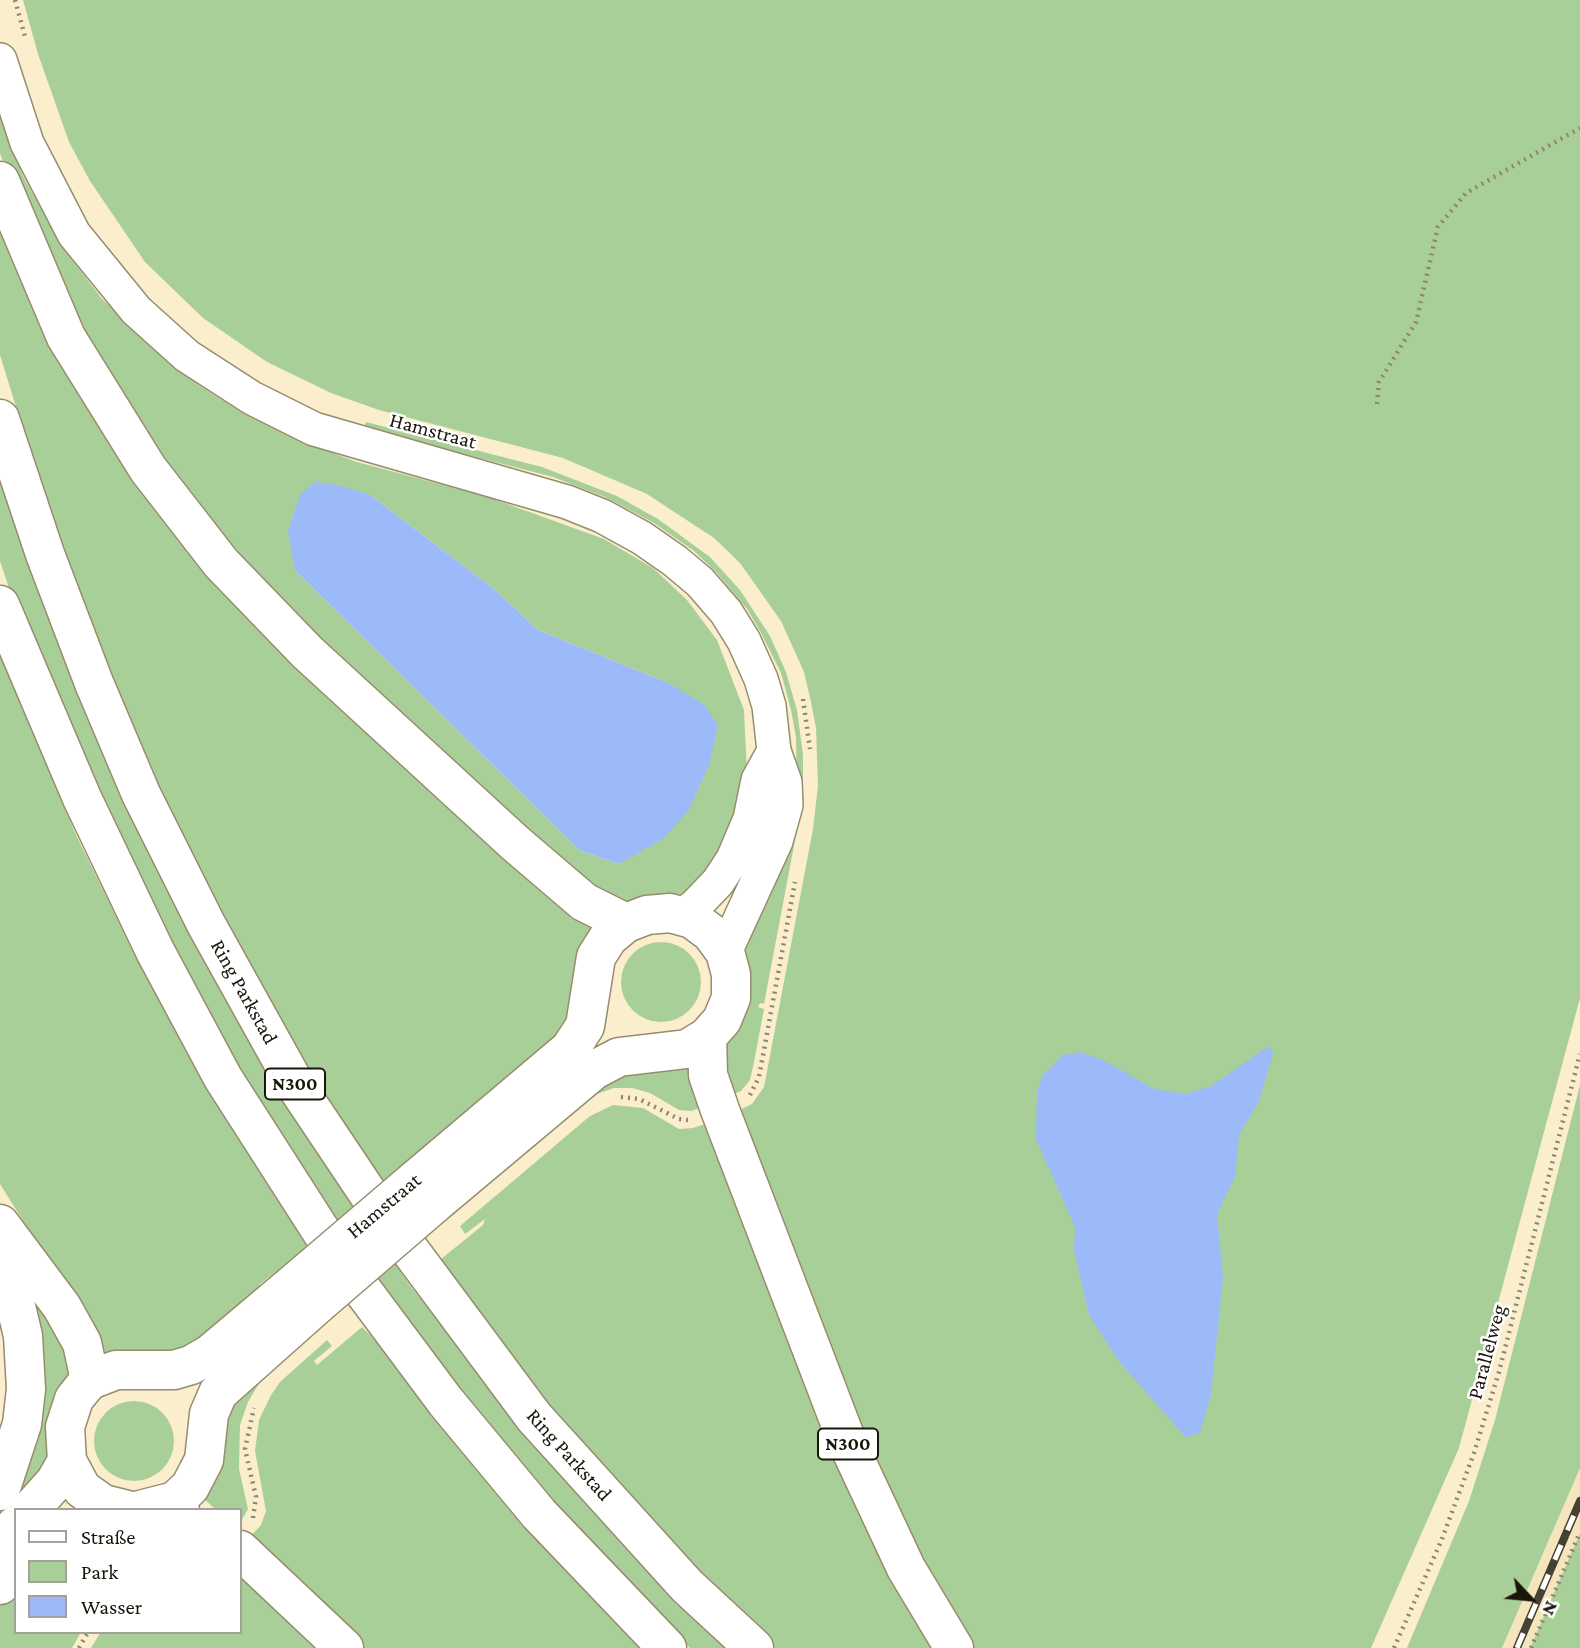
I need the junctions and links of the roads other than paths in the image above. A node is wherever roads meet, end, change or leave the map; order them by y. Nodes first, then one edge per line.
1 (13, 51) edge
2 (0, 181) edge
3 (0, 419) edge
4 (0, 605) edge
5 (774, 751) junction
6 (680, 916) junction
7 (626, 923) junction
8 (725, 952) junction
9 (707, 1037) junction
10 (424, 1193) junction
11 (0, 1224) edge
12 (0, 1255) edge
13 (308, 1291) junction
14 (90, 1380) junction
15 (67, 1461) junction
16 (0, 1491) edge
17 (32, 1508) edge
18 (134, 1508) edge
19 (14, 1527) edge
20 (244, 1539) edge
21 (0, 1541) edge
22 (14, 1571) edge
23 (0, 1585) edge
24 (344, 1648) edge
25 (667, 1648) edge
26 (754, 1648) edge
27 (954, 1648) edge

1 - 5 street, Hamstraat
2 - 7 main road
3 - 26 main road, Ring Parkstad / N300
4 - 25 main road, N300
5 - 6 street
5 - 8 street, Hamstraat
6 - 7 main road
6 - 8 main road
7 - 10 main road, Hamstraat
8 - 9 main road
9 - 10 main road, Hamstraat
9 - 27 main road, N300
10 - 13 main road, Hamstraat, bridge
11 - 14 main road
12 - 16 main road
13 - 14 main road, Hamstraat
13 - 18 main road, Hamstraat
14 - 15 main road, Hamstraat
15 - 17 main road
15 - 18 main road, Hamstraat
19 - 21 main road
20 - 24 main road
22 - 23 main road

